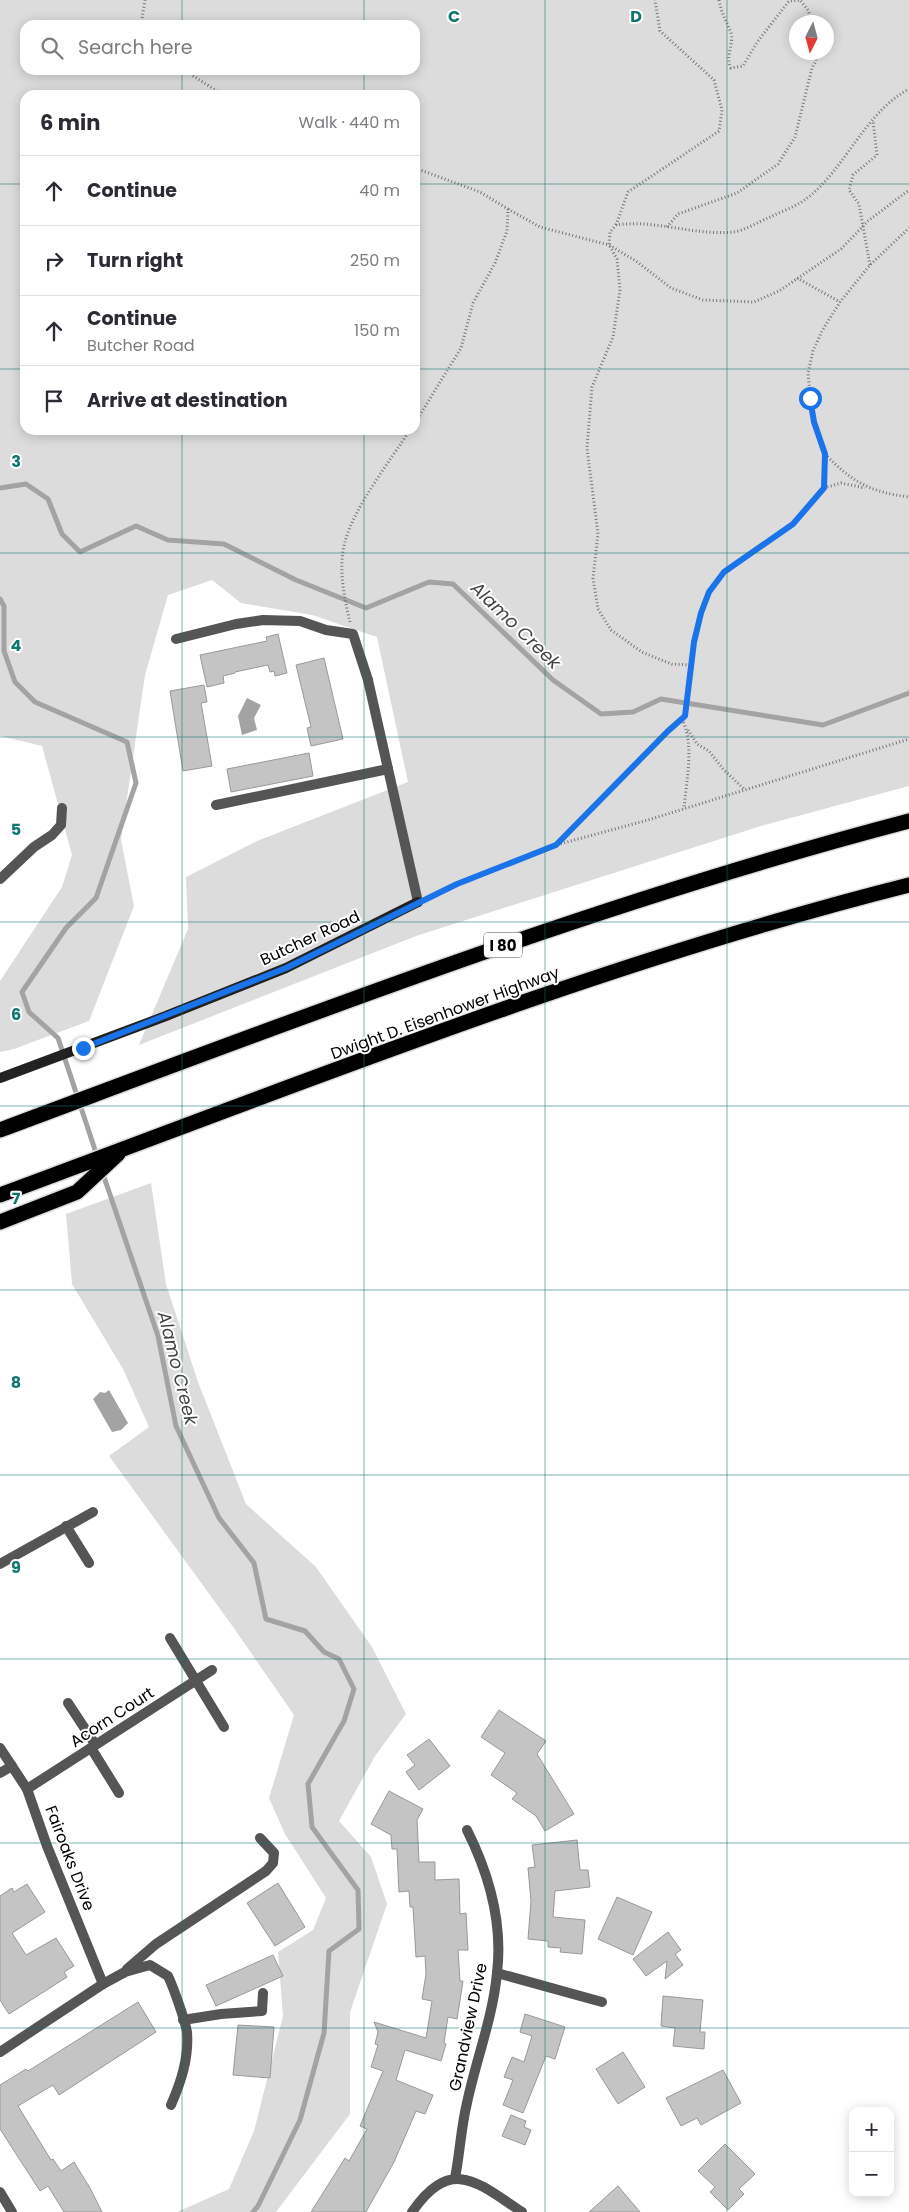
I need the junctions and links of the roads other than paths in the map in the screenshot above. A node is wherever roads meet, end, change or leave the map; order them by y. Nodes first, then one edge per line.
1 (176, 639) dead end
2 (388, 769) junction
3 (216, 805) dead end
4 (62, 808) dead end
5 (909, 821) edge
6 (0, 879) edge
7 (909, 885) edge
8 (0, 1078) edge
9 (32, 1118) junction
10 (0, 1123) edge
11 (0, 1130) edge
12 (124, 1148) junction
13 (0, 1195) edge
14 (0, 1222) edge
15 (93, 1512) dead end
16 (66, 1526) junction
17 (89, 1563) dead end
18 (0, 1564) edge
19 (170, 1638) dead end
20 (212, 1670) dead end
21 (195, 1682) junction
22 (68, 1703) dead end
23 (224, 1727) dead end
24 (93, 1746) junction
25 (0, 1748) edge
26 (12, 1766) junction
27 (0, 1773) edge
28 (27, 1789) junction
29 (119, 1794) dead end
30 (468, 1830) dead end
31 (260, 1838) dead end
32 (125, 1972) junction
33 (498, 1973) junction
34 (103, 1984) junction
35 (263, 1993) dead end
36 (602, 2002) dead end
37 (183, 2020) junction
38 (0, 2052) edge
39 (172, 2105) dead end
40 (455, 2178) junction
41 (0, 2192) edge
42 (12, 2212) edge
43 (412, 2212) edge
44 (522, 2212) edge

1 - 2 street
2 - 3 street
2 - 8 street, Butcher Road
4 - 6 street
5 - 9 highway, I 80
7 - 12 highway, Dwight D. Eisenhower Highway
9 - 10 highway
9 - 11 highway, I 80
12 - 13 highway, Dwight D. Eisenhower Highway
12 - 14 highway
15 - 16 street
16 - 17 street
16 - 18 street
19 - 21 street
20 - 21 street, Acorn Court
21 - 23 street
21 - 24 street, Acorn Court
22 - 24 street
24 - 28 street, Acorn Court
24 - 29 street
25 - 26 street, Fairoaks Drive
26 - 27 street
26 - 28 street, Fairoaks Drive
28 - 34 street, Fairoaks Drive
30 - 33 street, Grandview Drive
31 - 32 street
32 - 34 street
32 - 37 street
33 - 36 street
33 - 40 street, Grandview Drive
34 - 38 street
35 - 37 street
37 - 39 street
40 - 43 street
40 - 44 street
41 - 42 street

